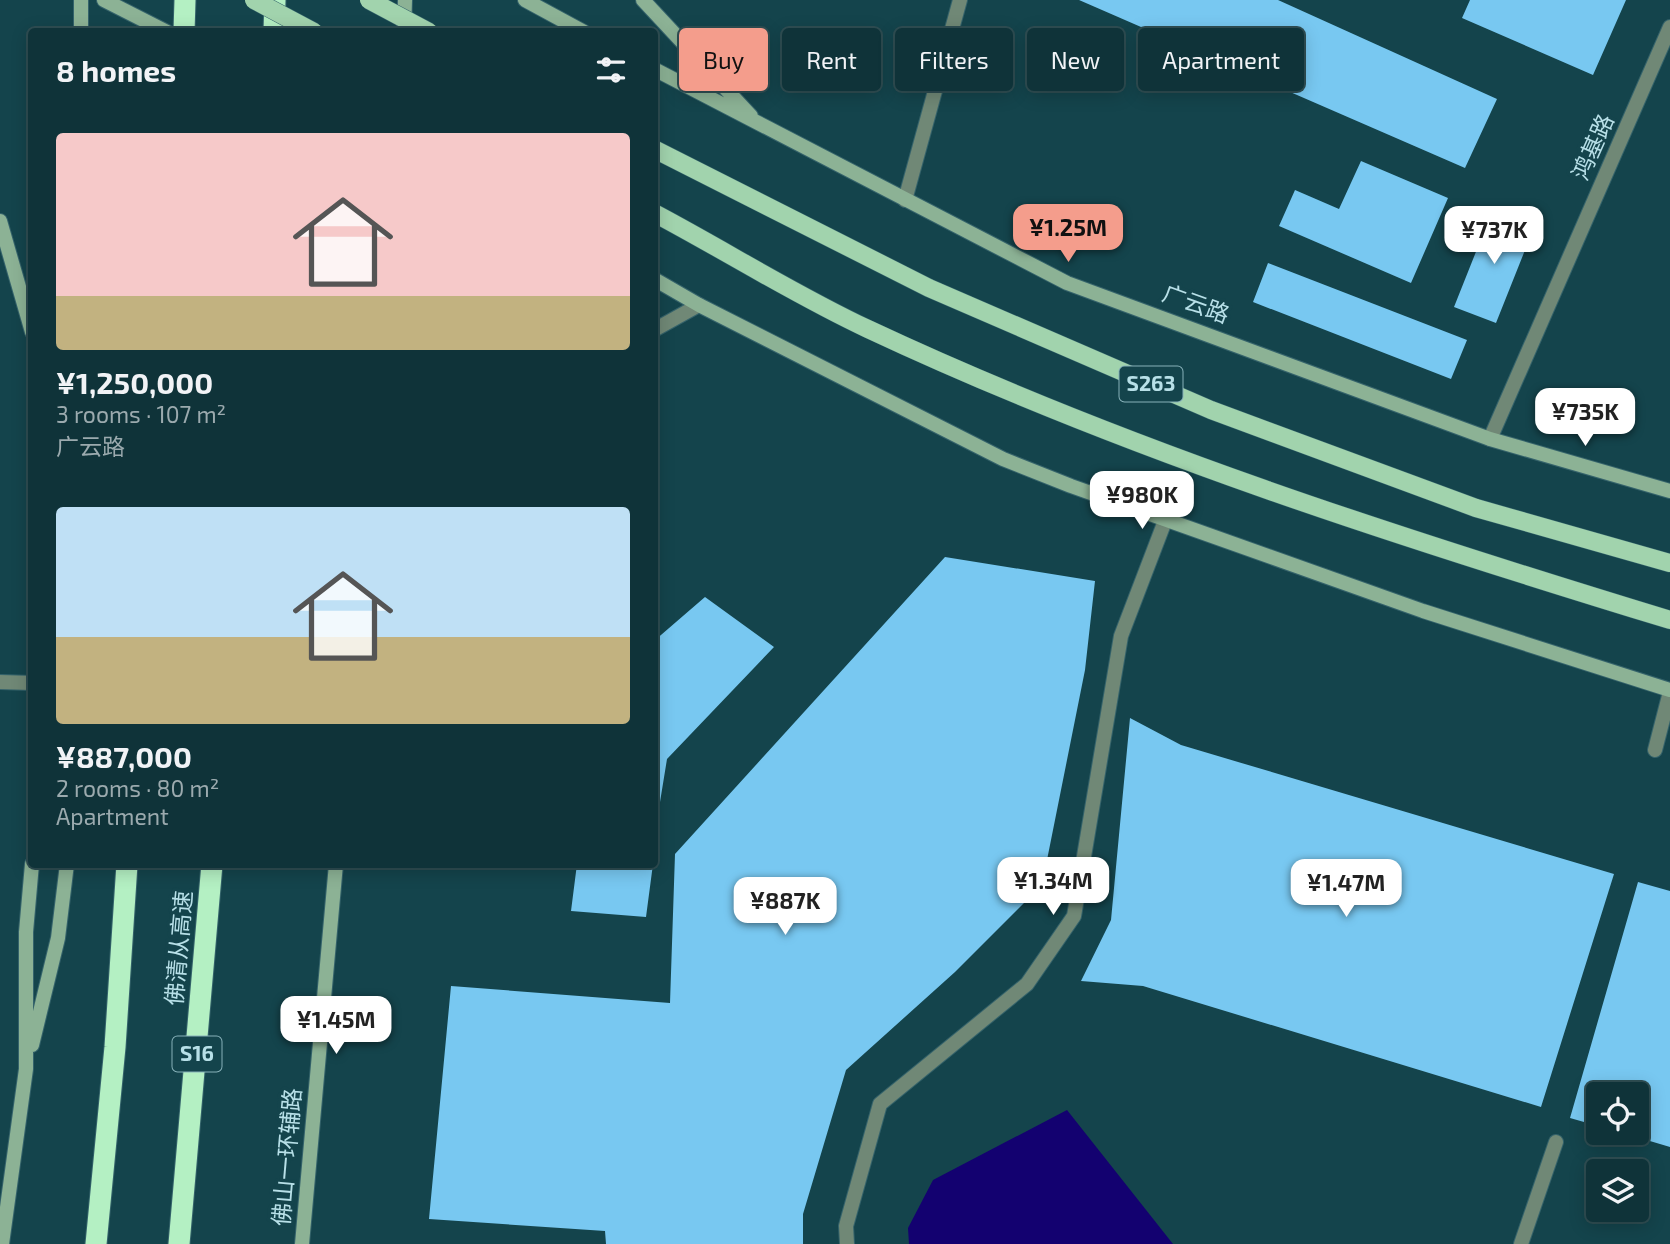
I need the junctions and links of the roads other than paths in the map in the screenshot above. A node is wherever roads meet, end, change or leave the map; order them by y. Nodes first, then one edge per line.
1 (81, 0) edge
2 (104, 0) edge
3 (185, 0) edge
4 (254, 0) edge
5 (275, 0) edge
6 (369, 0) edge
7 (405, 0) edge
8 (525, 0) edge
9 (643, 0) edge
10 (960, 0) edge
11 (1670, 27) edge
12 (82, 28) edge
13 (159, 28) edge
14 (184, 28) edge
15 (274, 28) edge
16 (306, 28) edge
17 (404, 28) edge
18 (422, 28) edge
19 (577, 28) edge
20 (658, 71) edge
21 (759, 125) junction
22 (658, 151) edge
23 (905, 200) junction
24 (658, 215) edge
25 (0, 221) edge
26 (658, 281) edge
27 (699, 305) junction
28 (28, 318) edge
29 (658, 328) edge
30 (1490, 439) junction
31 (1670, 491) edge
32 (1165, 521) junction
33 (1670, 563) edge
34 (1670, 620) edge
35 (0, 682) edge
36 (28, 683) edge
37 (1670, 691) edge
38 (1655, 750) dead end
39 (32, 868) edge
40 (67, 868) edge
41 (127, 868) edge
42 (212, 868) edge
43 (336, 868) edge
44 (26, 1069) junction
45 (1556, 1142) dead end
46 (2, 1244) edge
47 (96, 1244) edge
48 (179, 1244) edge
49 (302, 1244) edge
50 (847, 1244) edge
51 (1521, 1244) edge

1 - 12 main road
2 - 13 main road
3 - 14 highway
4 - 16 main road, bridge
5 - 15 highway
6 - 18 main road, bridge
7 - 17 main road
8 - 19 main road
9 - 21 main road
10 - 23 street
11 - 30 street, 鸿基路
20 - 21 main road, 广云路
21 - 23 main road, 广云路
22 - 33 main road, S263
23 - 30 main road, 广云路
24 - 34 main road, S263
25 - 28 main road
26 - 27 main road
27 - 29 street
27 - 32 main road
30 - 31 main road, 广云路
32 - 37 main road
32 - 50 street
35 - 36 street
37 - 38 street
39 - 44 main road
40 - 44 main road
41 - 47 highway
42 - 48 highway, 佛清从高速 / S16
43 - 49 main road, 佛山一环辅路
44 - 46 main road
45 - 51 street

